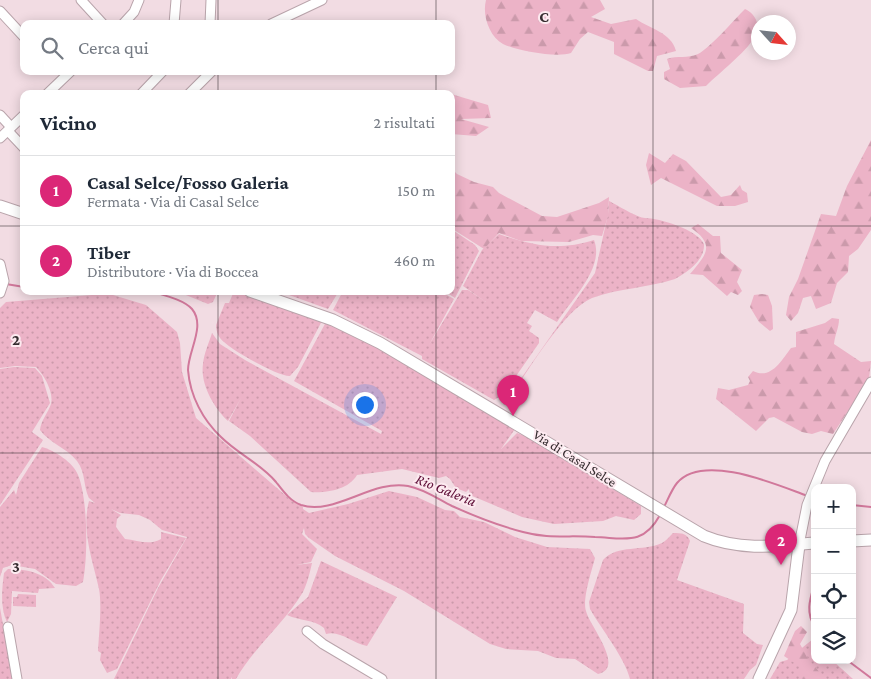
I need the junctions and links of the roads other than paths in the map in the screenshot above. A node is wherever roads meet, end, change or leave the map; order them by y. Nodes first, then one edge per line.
1 (82, 0) edge
2 (139, 0) edge
3 (176, 0) edge
4 (211, 0) edge
5 (322, 0) edge
6 (0, 11) edge
7 (100, 20) edge
8 (127, 20) edge
9 (174, 20) edge
10 (210, 20) edge
11 (280, 20) edge
12 (20, 33) edge
13 (60, 75) edge
14 (67, 75) edge
15 (159, 75) edge
16 (208, 75) edge
17 (63, 79) junction
18 (51, 90) edge
19 (144, 90) edge
20 (193, 90) edge
21 (0, 115) edge
22 (20, 119) edge
23 (9, 129) junction
24 (0, 138) edge
25 (20, 143) edge
26 (0, 206) edge
27 (20, 213) edge
28 (1, 267) edge
29 (0, 293) edge
30 (261, 295) edge
31 (871, 382) edge
32 (871, 540) edge
33 (856, 541) edge
34 (811, 544) edge
35 (799, 545) junction
36 (8, 627) dead end
37 (307, 631) dead end
38 (17, 679) edge
39 (382, 679) edge
40 (759, 679) edge

1 - 7 street
2 - 8 street
3 - 9 street
4 - 10 street
5 - 11 street
6 - 12 street
13 - 17 street
14 - 17 street
15 - 19 street
16 - 20 street
17 - 18 street
21 - 23 street
22 - 23 street
23 - 24 street
23 - 25 street
26 - 27 main road
28 - 29 street
30 - 35 main road, Via di Casal Selce
31 - 35 street
32 - 33 main road
34 - 35 main road, Via di Casal Selce
35 - 40 main road
36 - 38 street
37 - 39 street

